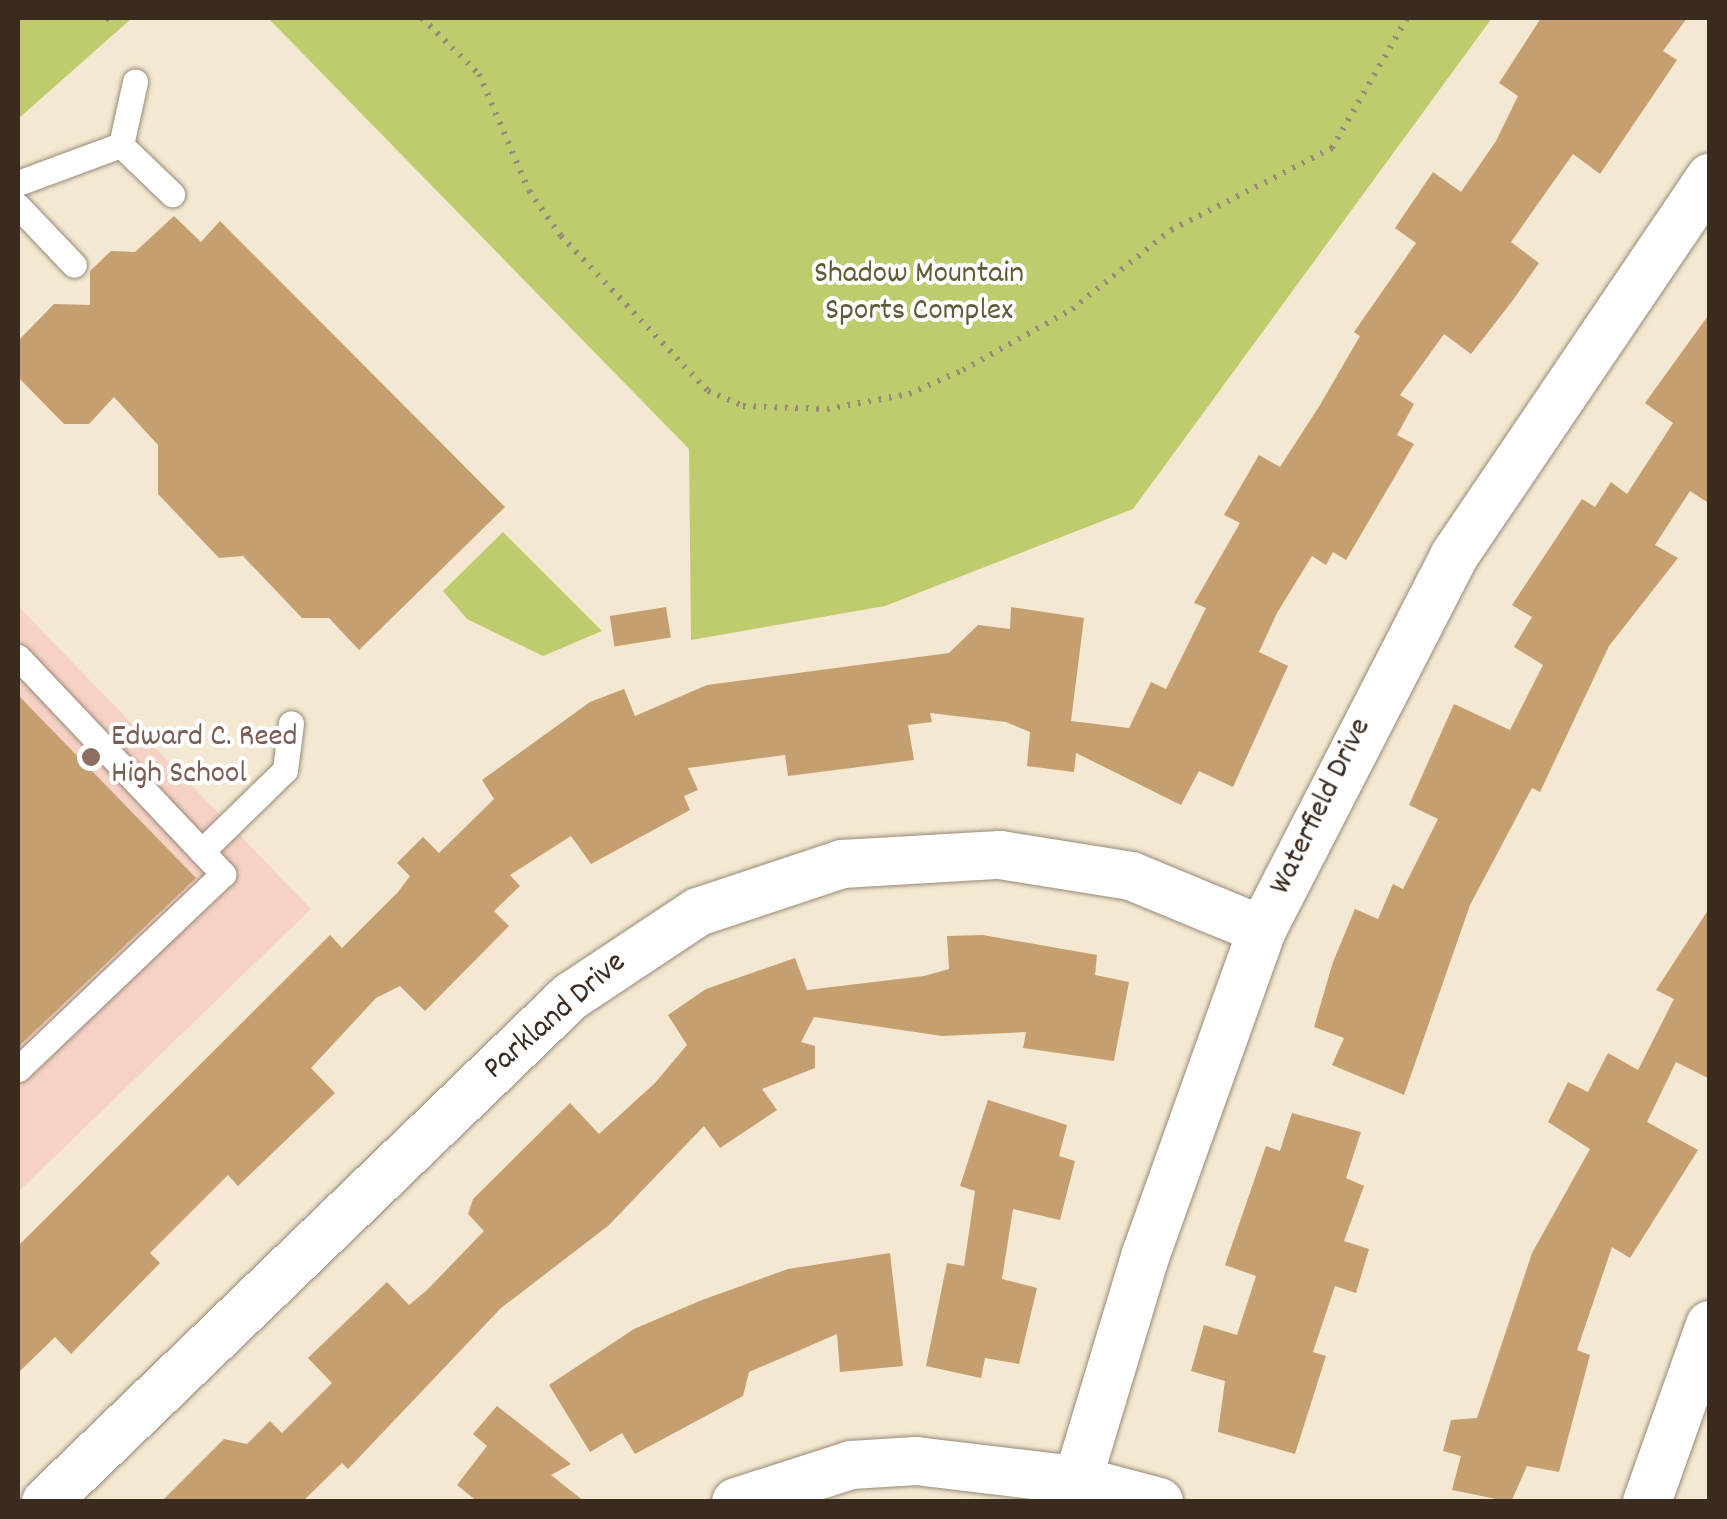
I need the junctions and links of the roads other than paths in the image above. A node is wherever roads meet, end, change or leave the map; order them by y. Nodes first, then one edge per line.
1 (134, 82) dead end
2 (121, 145) junction
3 (1710, 178) edge
4 (18, 183) edge
5 (172, 194) dead end
6 (18, 206) edge
7 (74, 265) dead end
8 (18, 657) edge
9 (290, 723) dead end
10 (202, 852) junction
11 (1262, 930) junction
12 (18, 1068) edge
13 (1710, 1326) edge
14 (1074, 1491) edge
15 (46, 1502) edge
16 (736, 1502) edge
17 (1159, 1502) edge
18 (1646, 1502) edge

1 - 2 lane
2 - 4 lane
2 - 5 lane
3 - 11 street, Waterfield Drive
6 - 7 lane
8 - 10 lane
9 - 10 lane
10 - 12 lane
11 - 14 street, Waterfield Drive
11 - 15 street, Parkland Drive
13 - 18 street
14 - 16 street
14 - 17 street

